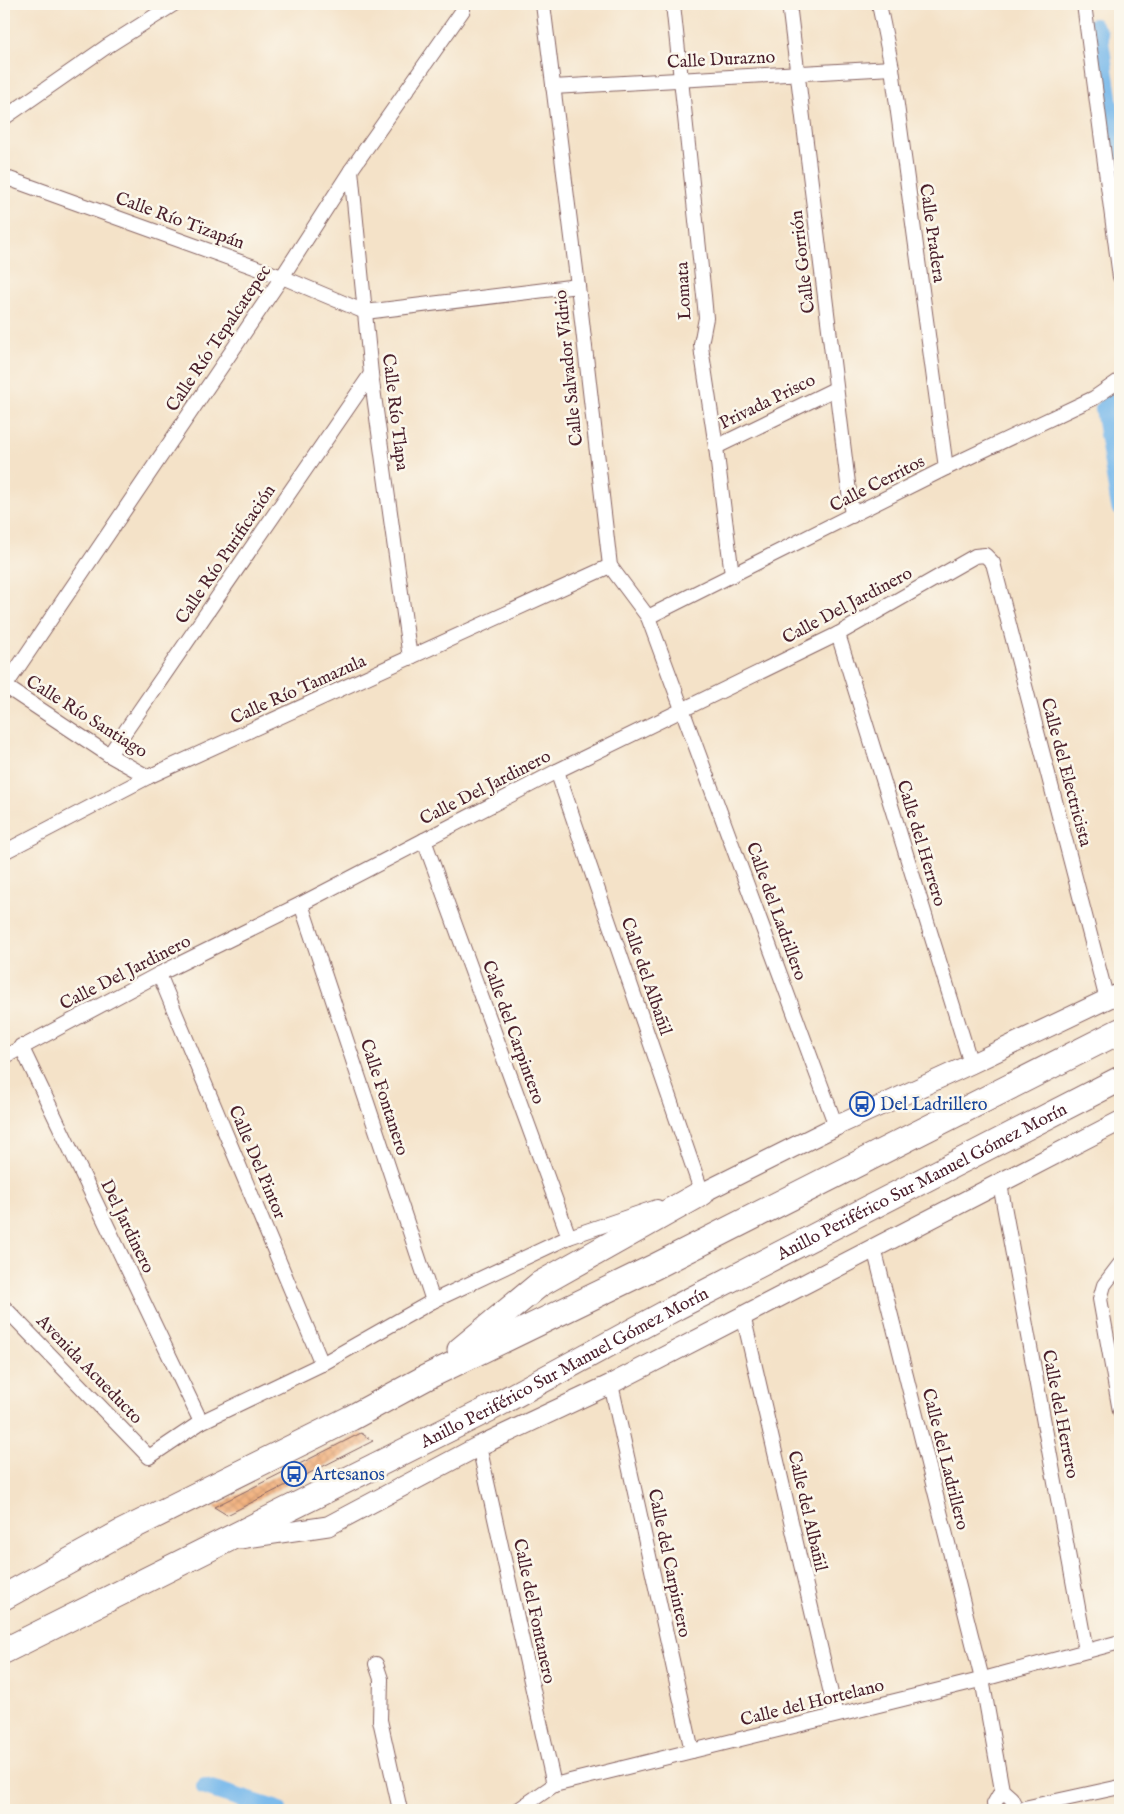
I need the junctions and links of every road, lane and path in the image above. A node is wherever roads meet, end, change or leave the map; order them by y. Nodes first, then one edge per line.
1 (174, 4) edge
2 (543, 4) edge
3 (673, 4) edge
4 (789, 4) edge
5 (879, 4) edge
6 (1084, 4) edge
7 (463, 10) dead end
8 (892, 68) junction
9 (799, 73) junction
10 (683, 80) junction
11 (553, 87) junction
12 (4, 118) edge
13 (351, 170) junction
14 (4, 177) edge
15 (282, 277) junction
16 (1120, 277) edge
17 (578, 286) junction
18 (365, 312) junction
19 (371, 374) junction
20 (1120, 380) edge
21 (835, 389) junction
22 (716, 447) junction
23 (946, 468) junction
24 (852, 516) junction
25 (985, 555) joint
26 (610, 566) junction
27 (732, 575) junction
28 (648, 617) junction
29 (838, 634) junction
30 (410, 658) junction
31 (4, 687) edge
32 (683, 710) junction
33 (109, 755) junction
34 (557, 771) junction
35 (148, 777) junction
36 (424, 840) junction
37 (4, 852) edge
38 (301, 904) junction
39 (159, 974) junction
40 (1114, 997) edge
41 (1120, 1031) edge
42 (22, 1046) junction
43 (4, 1056) edge
44 (970, 1064) junction
45 (1120, 1080) edge
46 (1120, 1122) edge
47 (836, 1126) junction
48 (1000, 1184) junction
49 (702, 1193) junction
50 (570, 1237) junction
51 (874, 1248) junction
52 (1120, 1264) edge
53 (433, 1301) junction
54 (4, 1307) edge
55 (743, 1315) junction
56 (322, 1364) junction
57 (427, 1377) junction
58 (611, 1384) junction
59 (1120, 1411) edge
60 (201, 1422) junction
61 (479, 1446) junction
62 (228, 1541) junction
63 (4, 1597) edge
64 (1120, 1642) edge
65 (4, 1651) edge
66 (1086, 1651) junction
67 (376, 1664) dead end
68 (982, 1680) junction
69 (836, 1715) junction
70 (692, 1751) junction
71 (554, 1785) junction
72 (1120, 1786) edge
73 (1002, 1790) junction
74 (400, 1810) edge
75 (518, 1810) edge
76 (995, 1810) edge
77 (1016, 1810) edge

1 - 12 street
2 - 11 street, Calle Salvador Vidrio
3 - 10 street, Lomata
4 - 9 street, Calle Gorrión
5 - 8 street, Calle Pradera
6 - 16 street
7 - 13 street, Calle Río Tepalcatepec
8 - 9 street, Calle Durazno
8 - 23 street, Calle Pradera
9 - 10 street, Calle Durazno
9 - 21 street, Calle Gorrión
10 - 11 street, Calle Durazno
10 - 22 street, Lomata
11 - 17 street, Calle Salvador Vidrio
13 - 15 street, Calle Río Tepalcatepec
13 - 18 street, Calle Río Tlapa
14 - 15 street, Calle Río Tizapán
15 - 18 street, Calle Río Tizapán
15 - 31 street, Calle Río Tepalcatepec
17 - 18 street, Calle Río Tizapán
17 - 26 street, Calle Salvador Vidrio
18 - 19 street, Calle Río Tlapa
19 - 30 street, Calle Río Tlapa
19 - 33 street, Calle Río Purificación
20 - 23 street, Calle Cerritos
21 - 22 street, Privada Prisco
21 - 24 street, Calle Gorrión
22 - 27 street, Lomata
23 - 24 street, Calle Cerritos
24 - 27 street, Calle Cerritos
25 - 29 street, Calle Del Jardinero
25 - 40 street, Calle del Electricista
26 - 28 street
26 - 30 street, Calle Río Tamazula
27 - 28 street, Calle Cerritos
28 - 32 street
29 - 32 street, Calle Del Jardinero
29 - 44 street, Calle del Herrero
30 - 35 street, Calle Río Tamazula
31 - 33 street, Calle Río Santiago
32 - 34 street, Calle Del Jardinero
32 - 47 street, Calle del Ladrillero
33 - 35 street, Calle Río Santiago
34 - 36 street, Calle Del Jardinero
34 - 49 street, Calle del Albañil
35 - 37 street, Calle Río Tamazula
36 - 38 street, Calle Del Jardinero
36 - 50 street, Calle del Carpintero
38 - 39 street, Calle Del Jardinero
38 - 53 street, Calle Fontanero
39 - 42 street, Calle Del Jardinero
39 - 56 street, Calle Del Pintor
40 - 44 main road
41 - 57 highway
42 - 43 street, Calle Del Jardinero
42 - 60 street, Del Jardinero
44 - 47 main road
45 - 62 highway, Anillo Periférico Sur Manuel Gómez Morín
46 - 48 main road
47 - 49 main road
48 - 51 main road
48 - 66 street, Calle del Herrero
49 - 50 street
49 - 57 highway
50 - 53 street
51 - 55 main road
51 - 68 street, Calle del Ladrillero
52 - 59 street
53 - 56 street
54 - 60 street, Avenida Acueducto
55 - 58 main road
55 - 69 street, Calle del Albañil
56 - 60 street
57 - 63 highway
58 - 61 main road
58 - 70 street, Calle del Carpintero
61 - 62 main road
61 - 71 street, Calle del Fontanero
62 - 65 highway, Anillo Periférico Sur Manuel Gómez Morín
64 - 66 street, Calle del Hortelano
66 - 68 street, Calle del Hortelano
67 - 74 street
68 - 69 street, Calle del Hortelano
68 - 73 street, Calle del Ladrillero
69 - 70 street, Calle del Hortelano
70 - 71 street, Calle del Hortelano
71 - 75 street, Calle del Hortelano
72 - 77 street
73 - 76 street
73 - 77 street

